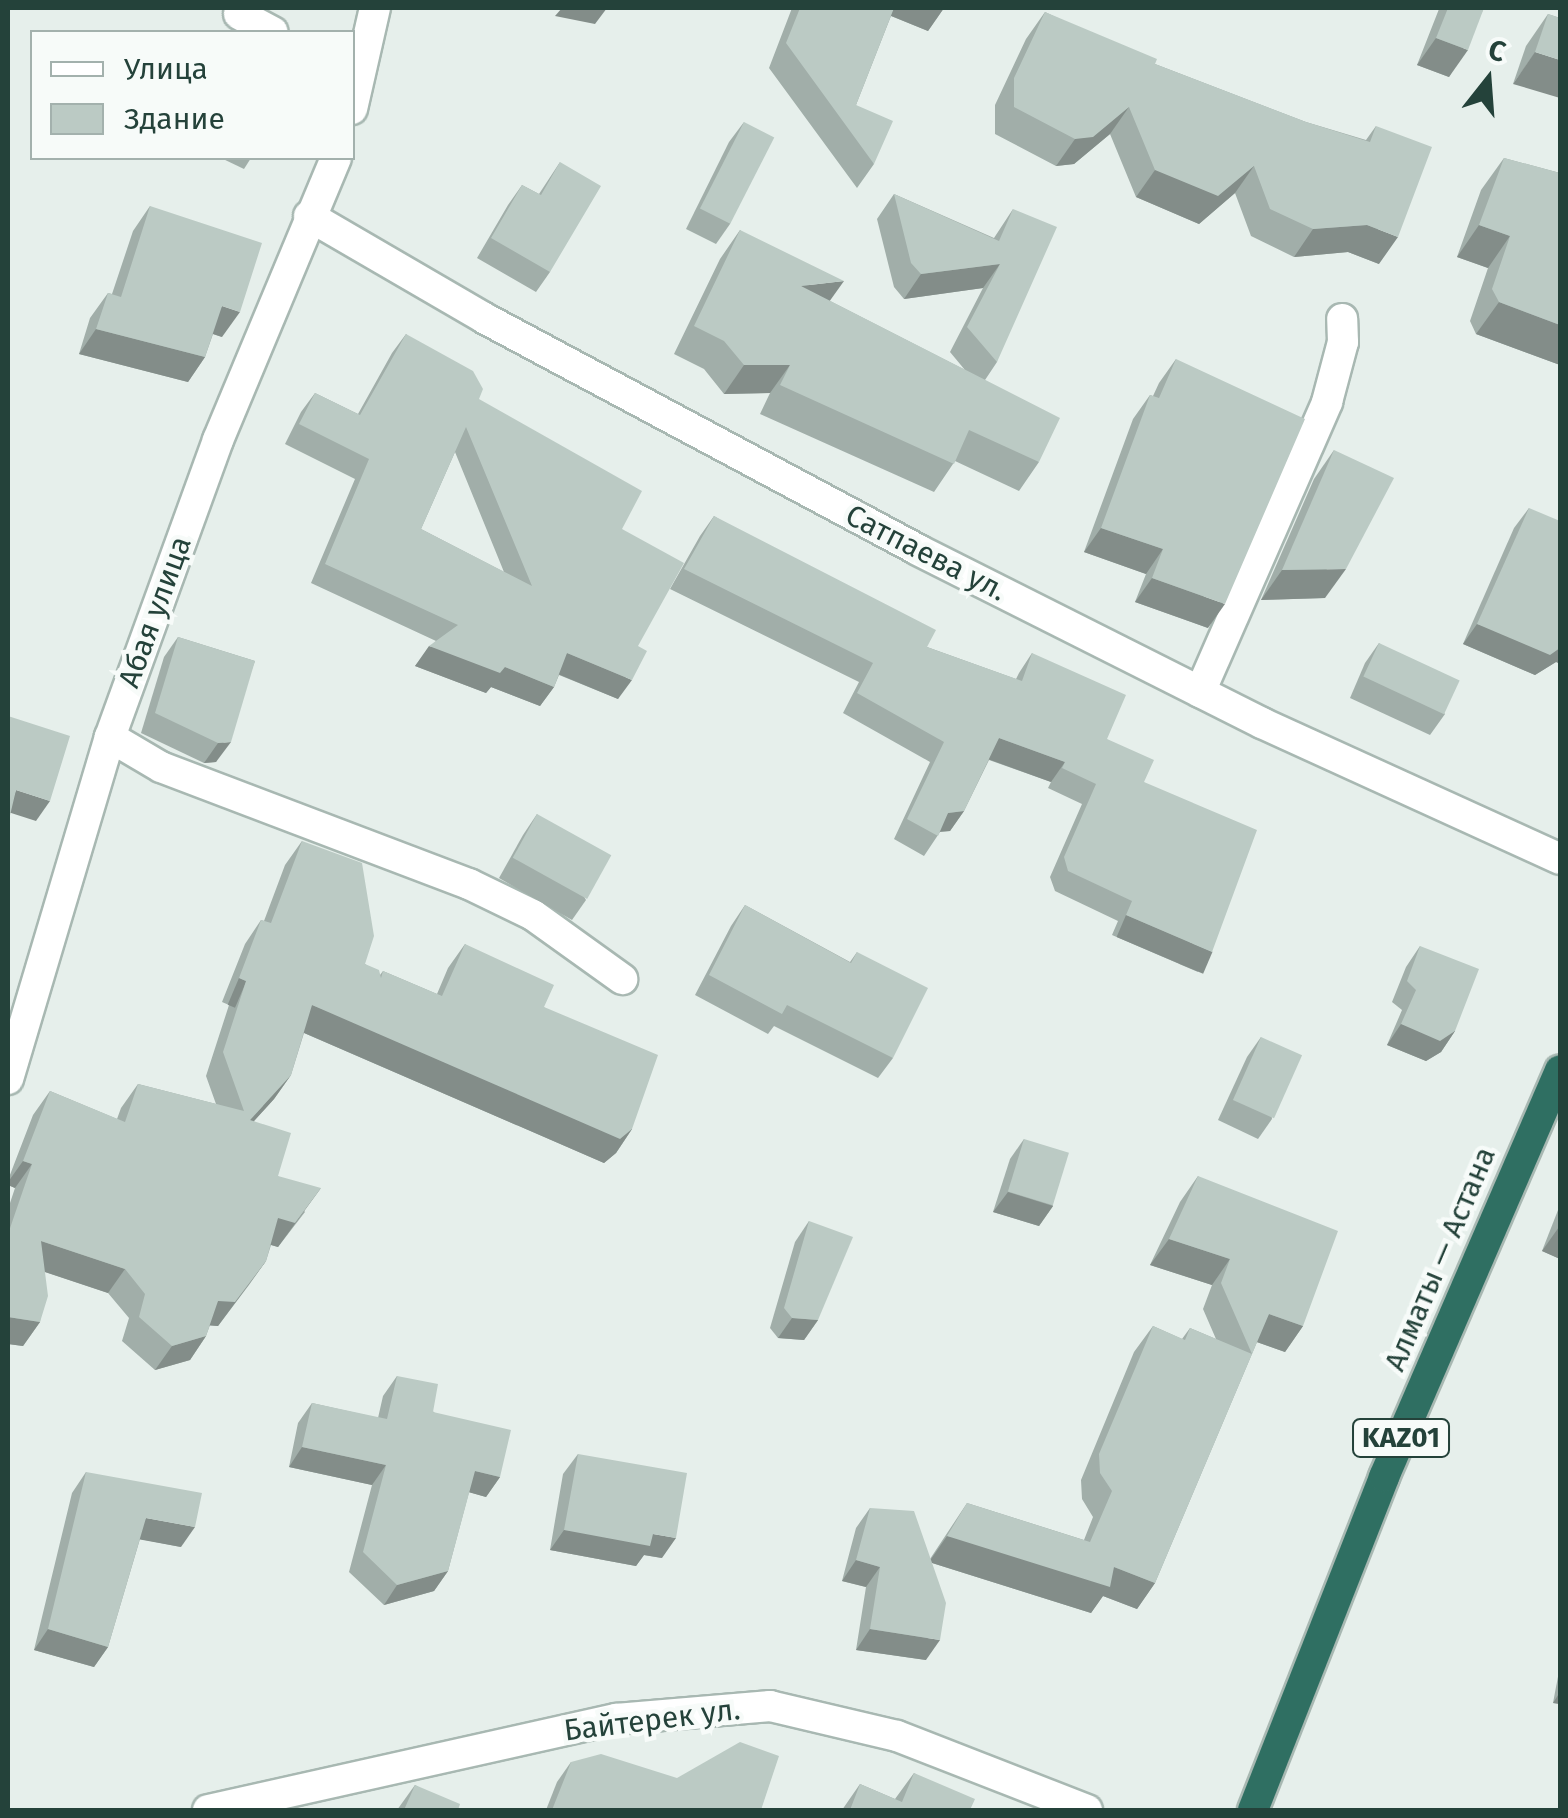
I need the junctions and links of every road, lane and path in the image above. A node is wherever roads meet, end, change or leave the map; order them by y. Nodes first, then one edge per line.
1 (375, 8) edge
2 (240, 18) edge
3 (268, 30) edge
4 (355, 89) edge
5 (335, 160) edge
6 (309, 216) junction
7 (1342, 318) dead end
8 (1200, 692) junction
9 (110, 737) junction
10 (1560, 858) edge
11 (622, 979) dead end
12 (20, 987) edge
13 (1560, 1070) edge
14 (8, 1079) edge
15 (330, 1798) edge
16 (1041, 1803) edge
17 (208, 1810) edge
18 (1087, 1810) edge
19 (1253, 1810) edge

1 - 4 street
2 - 3 street
5 - 6 street, Абая улица
6 - 8 street, Сатпаева ул.
6 - 9 street, Абая улица
7 - 8 street
8 - 10 street, Сатпаева ул.
9 - 11 street
9 - 12 street, Абая улица
12 - 14 street, Абая улица
13 - 19 highway, Алматы — Астана / KАZ01
15 - 16 street, Байтерек ул.
15 - 17 street, Байтерек ул.
16 - 18 street, Байтерек ул.

